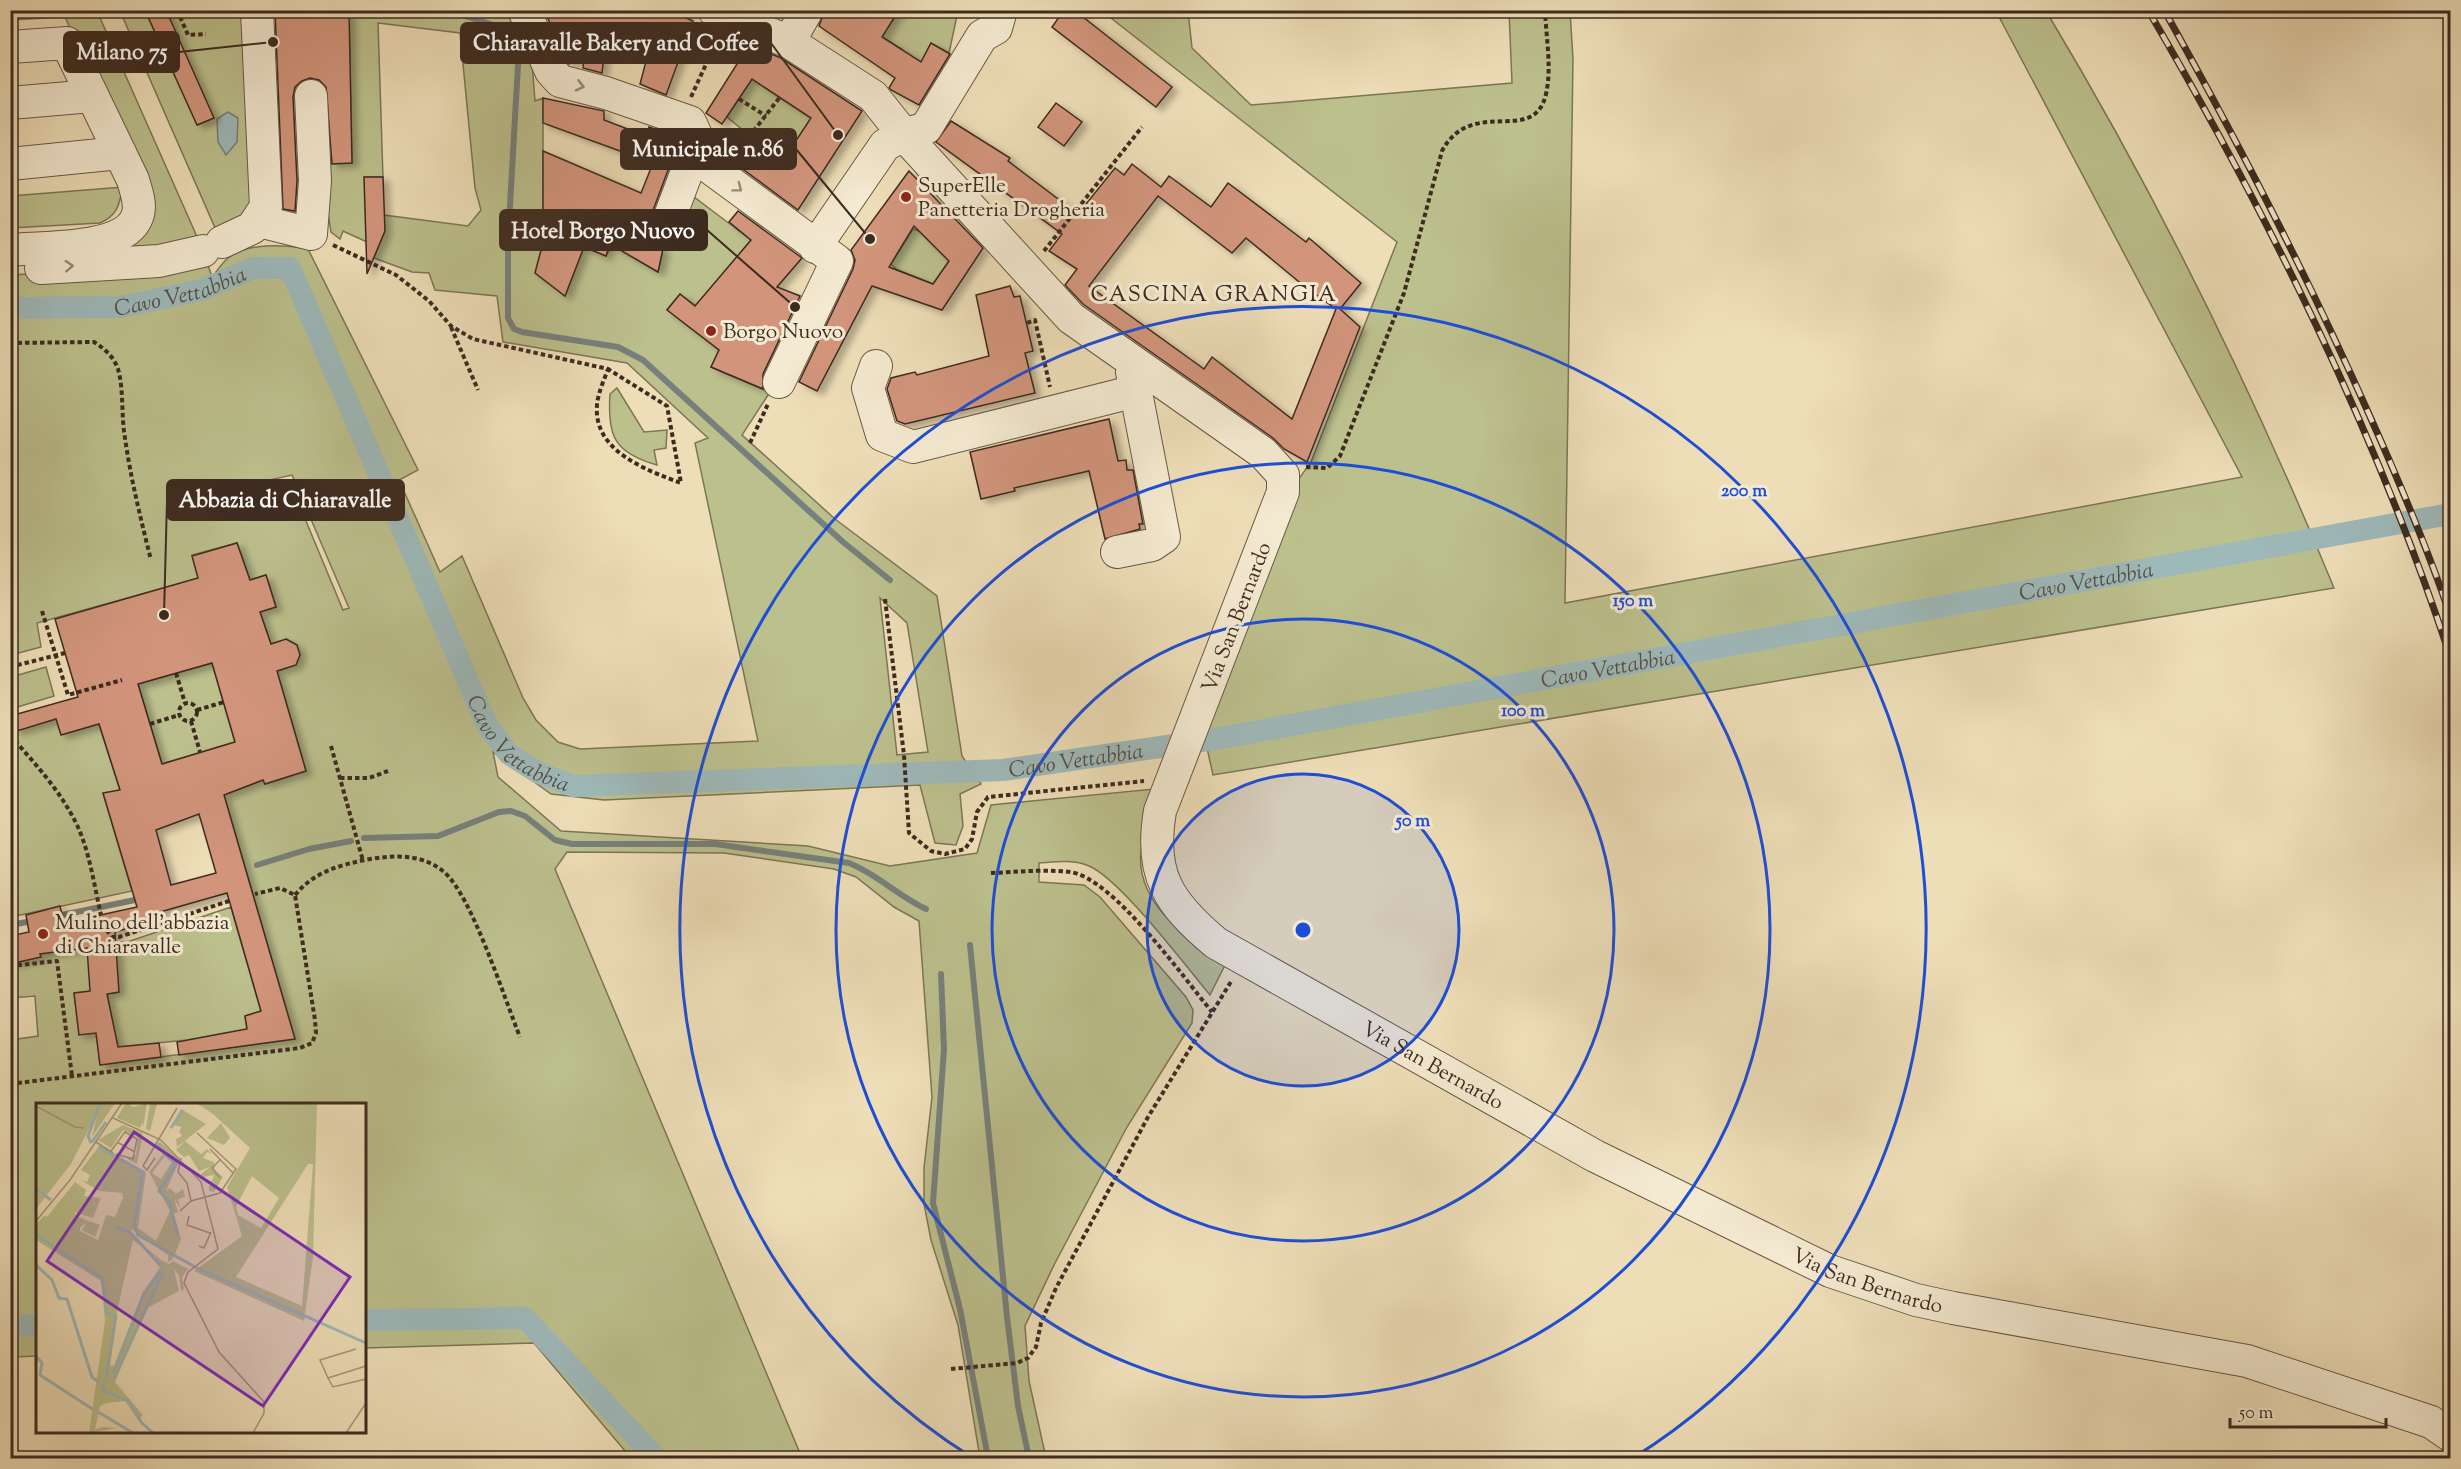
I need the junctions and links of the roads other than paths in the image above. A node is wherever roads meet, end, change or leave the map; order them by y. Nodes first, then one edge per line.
1 (257, 10) edge
2 (524, 10) edge
3 (807, 10) edge
4 (1001, 10) edge
5 (717, 23) edge
6 (789, 42) junction
7 (10, 47) edge
8 (93, 96) junction
9 (311, 96) dead end
10 (10, 104) edge
11 (904, 135) junction
12 (695, 150) junction
13 (120, 153) junction
14 (10, 164) edge
15 (259, 221) junction
16 (666, 227) dead end
17 (815, 246) junction
18 (10, 250) edge
19 (10, 269) edge
20 (1130, 359) junction
21 (876, 366) dead end
22 (779, 382) road end
23 (1136, 391) junction
24 (1117, 552) dead end
25 (2451, 1436) edge

1 - 15 street
2 -> 12 street
3 - 6 street
4 - 11 street
5 - 6 street
6 - 11 street
7 - 8 street
8 - 10 street
8 - 13 street
9 - 15 street
11 - 17 street
11 - 20 street
12 - 16 street
12 -> 17 street
13 - 14 street
13 - 18 street
19 -> 15 street
17 - 22 street
20 - 23 street
20 - 25 street, Via San Bernardo
21 - 23 street
23 - 24 street

